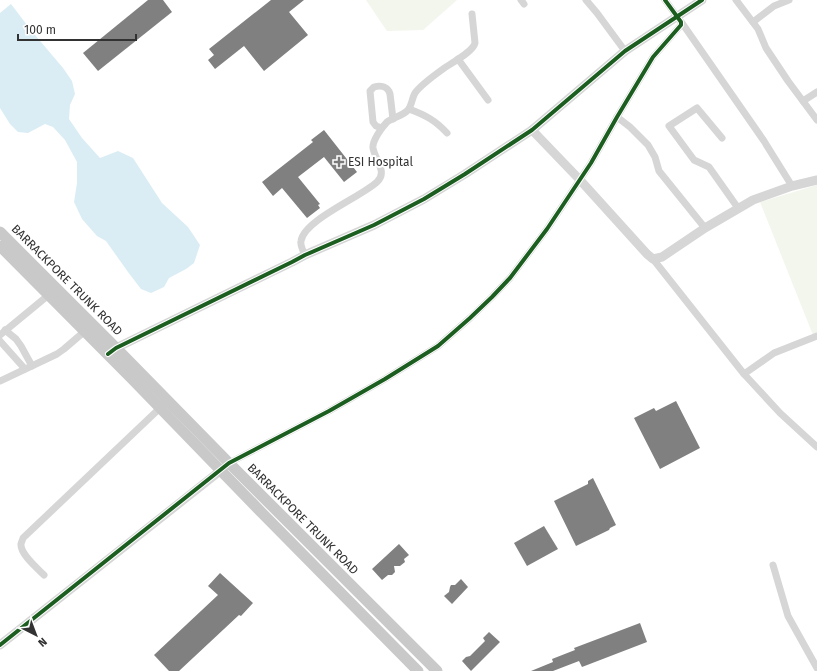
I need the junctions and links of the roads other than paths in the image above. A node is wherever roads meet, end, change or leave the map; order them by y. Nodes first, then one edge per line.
1 (586, 0) edge
2 (665, 0) edge
3 (702, 0) edge
4 (736, 0) edge
5 (789, 0) edge
6 (472, 14) dead end
7 (679, 20) junction
8 (753, 22) junction
9 (625, 51) junction
10 (458, 59) junction
11 (817, 92) edge
12 (488, 100) dead end
13 (803, 101) junction
14 (408, 110) junction
15 (617, 116) junction
16 (393, 119) junction
17 (817, 120) edge
18 (382, 128) junction
19 (532, 130) junction
20 (447, 133) dead end
21 (722, 138) dead end
22 (580, 180) junction
23 (817, 180) edge
24 (792, 186) junction
25 (738, 208) junction
26 (704, 228) junction
27 (0, 232) edge
28 (0, 246) edge
29 (305, 255) junction
30 (653, 259) junction
31 (53, 292) junction
32 (85, 331) junction
33 (3, 333) edge
34 (817, 336) edge
35 (0, 340) edge
36 (112, 351) junction
37 (28, 367) junction
38 (744, 374) junction
39 (0, 381) edge
40 (160, 408) junction
41 (817, 447) edge
42 (225, 467) junction
43 (773, 565) dead end
44 (44, 575) dead end
45 (0, 645) edge
46 (817, 668) edge
47 (418, 671) edge
48 (436, 671) edge

1 - 9 street
2 - 7 street
3 - 7 street
4 - 8 street
5 - 8 street
6 - 10 street
7 - 9 street
7 - 15 street
7 - 24 street
8 - 13 street
9 - 19 street
10 - 12 street
10 - 14 street
11 - 13 street
13 - 17 street
14 - 16 street
14 - 20 street
15 - 22 street
15 - 26 street
16 - 18 street
16 - 18 street
18 - 29 street
19 - 22 street
19 - 29 street
21 - 25 street
22 - 30 street
22 - 42 street
23 - 24 street
24 - 25 street
25 - 26 street
26 - 30 street
27 - 31 main road, BARRACKPORE TRUNK ROAD
28 - 31 main road, BARRACKPORE TRUNK ROAD
29 - 36 street
30 - 38 street
31 - 32 main road, BARRACKPORE TRUNK ROAD
31 - 33 street
31 - 36 main road, BARRACKPORE TRUNK ROAD
32 - 36 main road, BARRACKPORE TRUNK ROAD
32 - 37 street
33 - 37 street
34 - 38 street
35 - 37 street
36 - 40 main road, BARRACKPORE TRUNK ROAD
36 - 42 main road, BARRACKPORE TRUNK ROAD
37 - 39 street
38 - 41 street
40 - 42 main road, BARRACKPORE TRUNK ROAD
40 - 44 street
42 - 45 street
42 - 47 main road, BARRACKPORE TRUNK ROAD
42 - 48 main road, BARRACKPORE TRUNK ROAD
43 - 46 street

